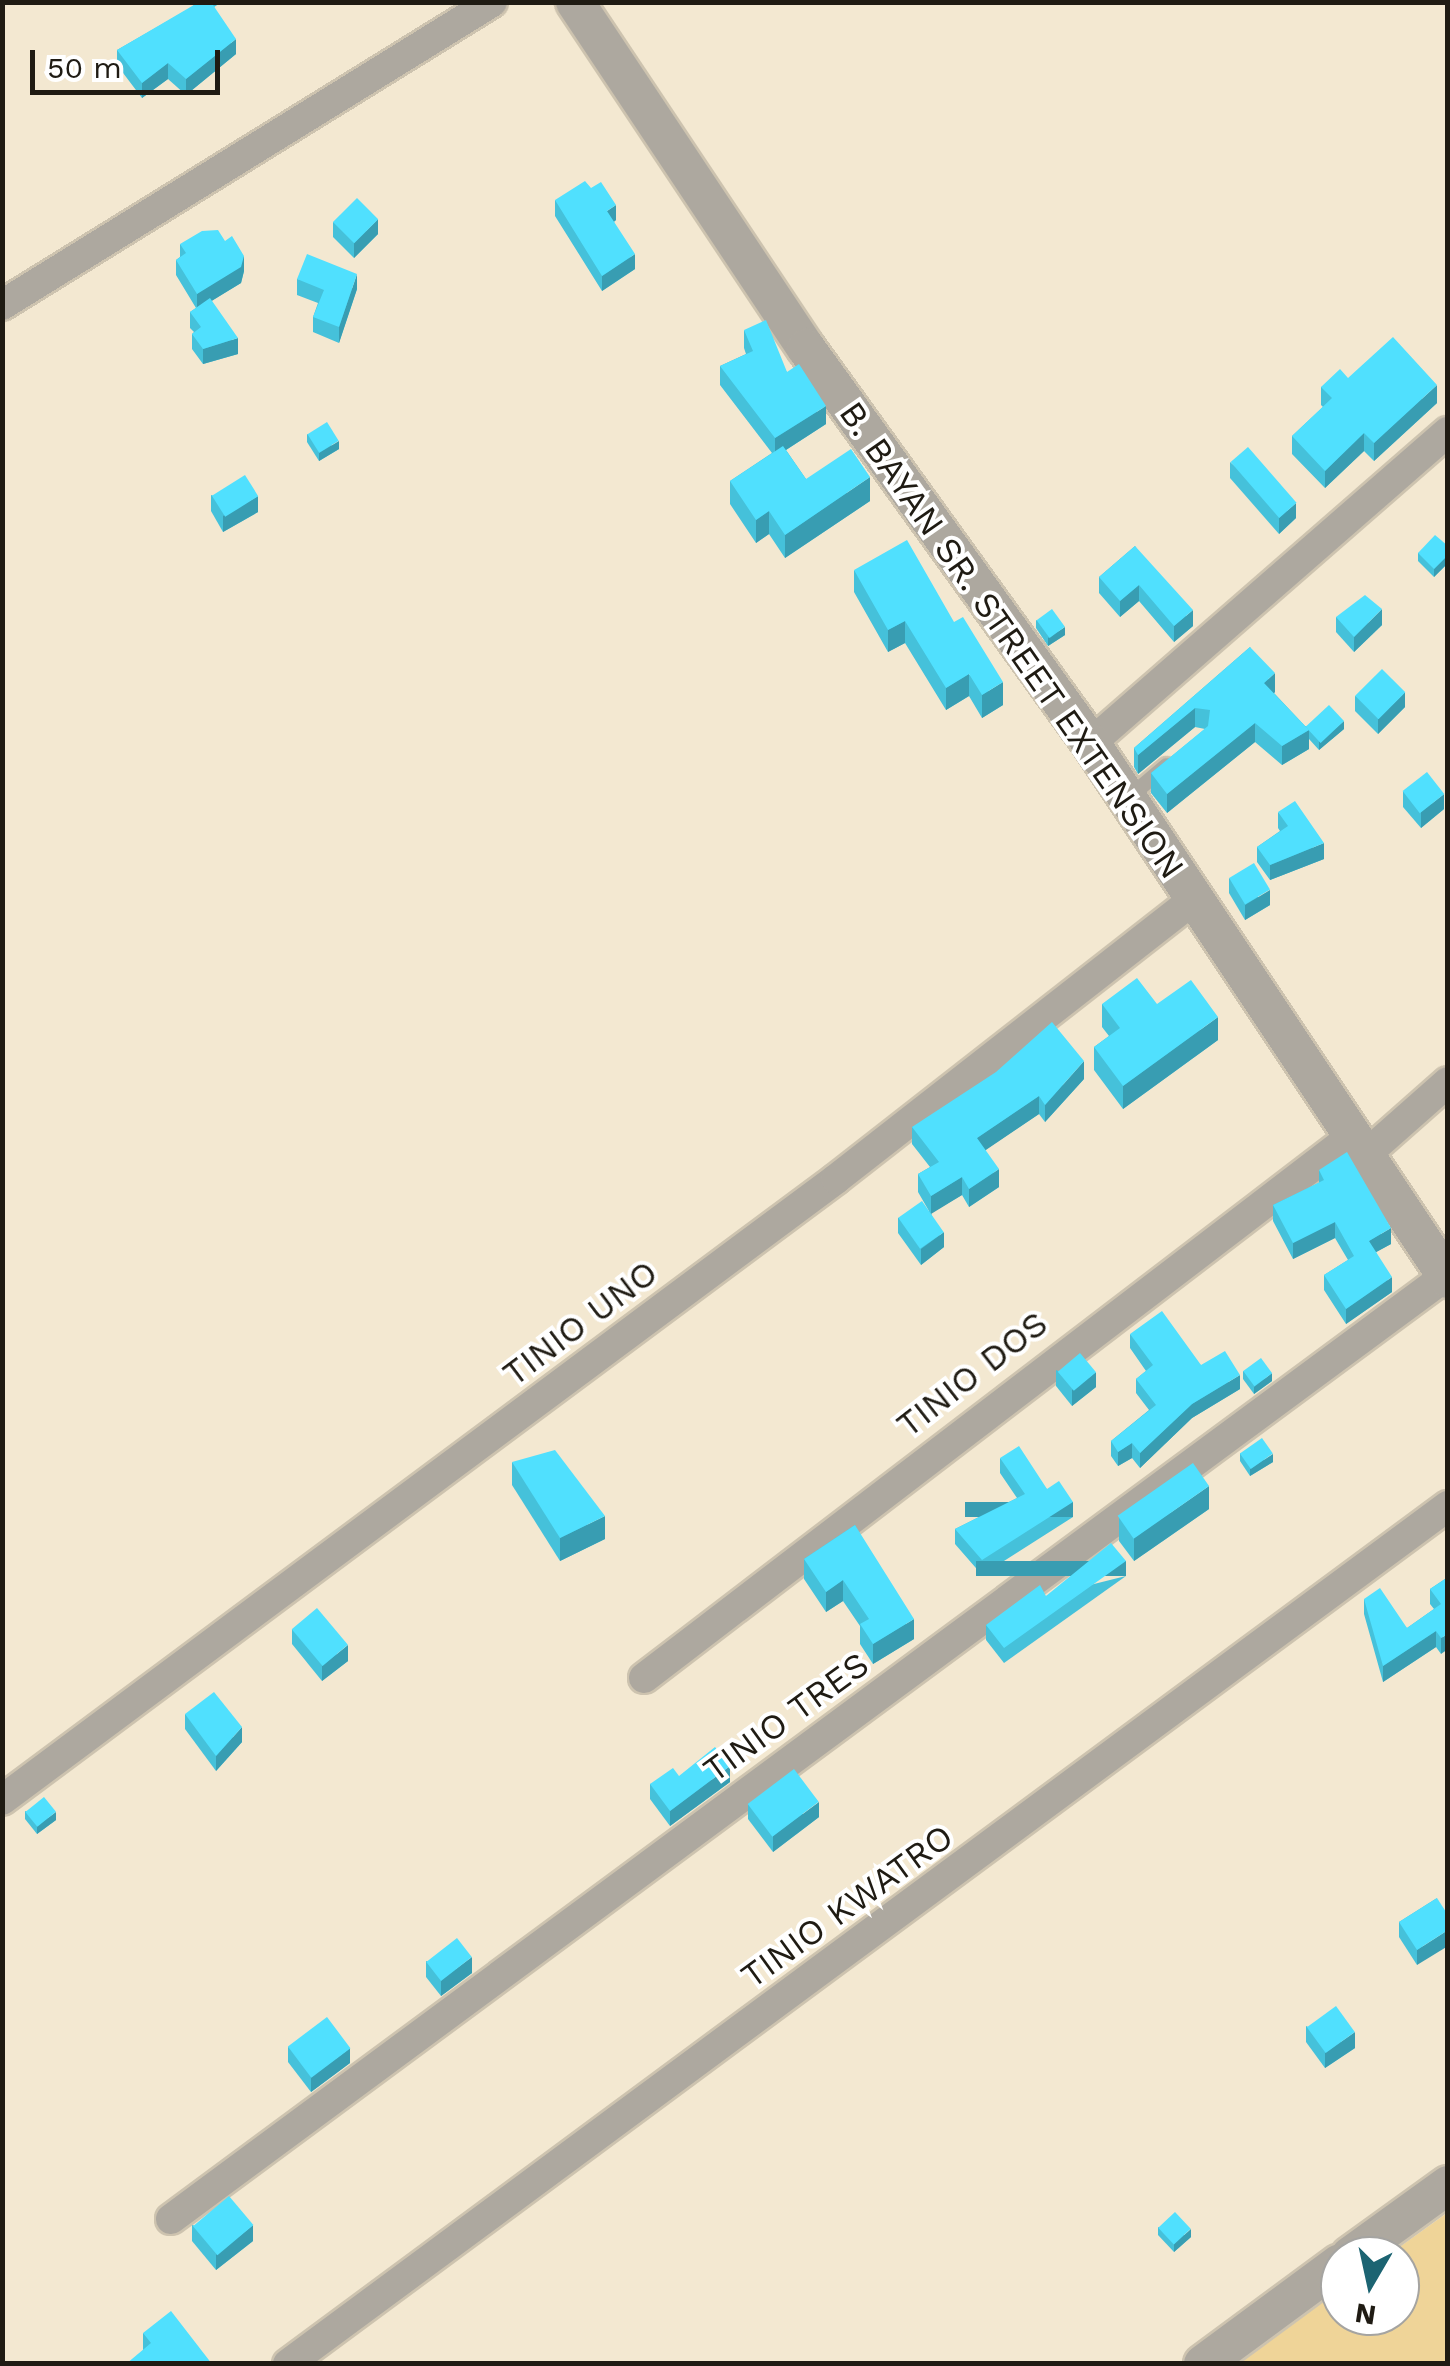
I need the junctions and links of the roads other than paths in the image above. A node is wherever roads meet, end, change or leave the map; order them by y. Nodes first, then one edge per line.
1 (492, 2) edge
2 (575, 2) edge
3 (2, 305) edge
4 (1448, 432) edge
5 (1091, 742) junction
6 (1186, 749) edge
7 (1127, 798) junction
8 (1194, 900) junction
9 (1448, 1082) edge
10 (1357, 1147) junction
11 (1447, 1278) edge
12 (1448, 1506) edge
13 (644, 1678) dead end
14 (3, 1798) edge
15 (1448, 2185) edge
16 (171, 2218) dead end
17 (1378, 2236) edge
18 (1320, 2278) edge
19 (288, 2364) edge
20 (1202, 2364) edge

1 - 3 street
2 - 5 street, B. BAYAN SR. STREET EXTENSION
4 - 5 street
5 - 7 street, B. BAYAN SR. STREET EXTENSION
6 - 7 lane
7 - 8 street, B. BAYAN SR. STREET EXTENSION
8 - 10 street, B. BAYAN SR. STREET EXTENSION
8 - 14 street, TINIO UNO
9 - 10 street, TINIO DOS
10 - 11 street, B. BAYAN SR. STREET EXTENSION
10 - 13 street, TINIO DOS
11 - 16 street, TINIO TRES
12 - 19 street, TINIO KWATRO
15 - 17 street
18 - 20 street

